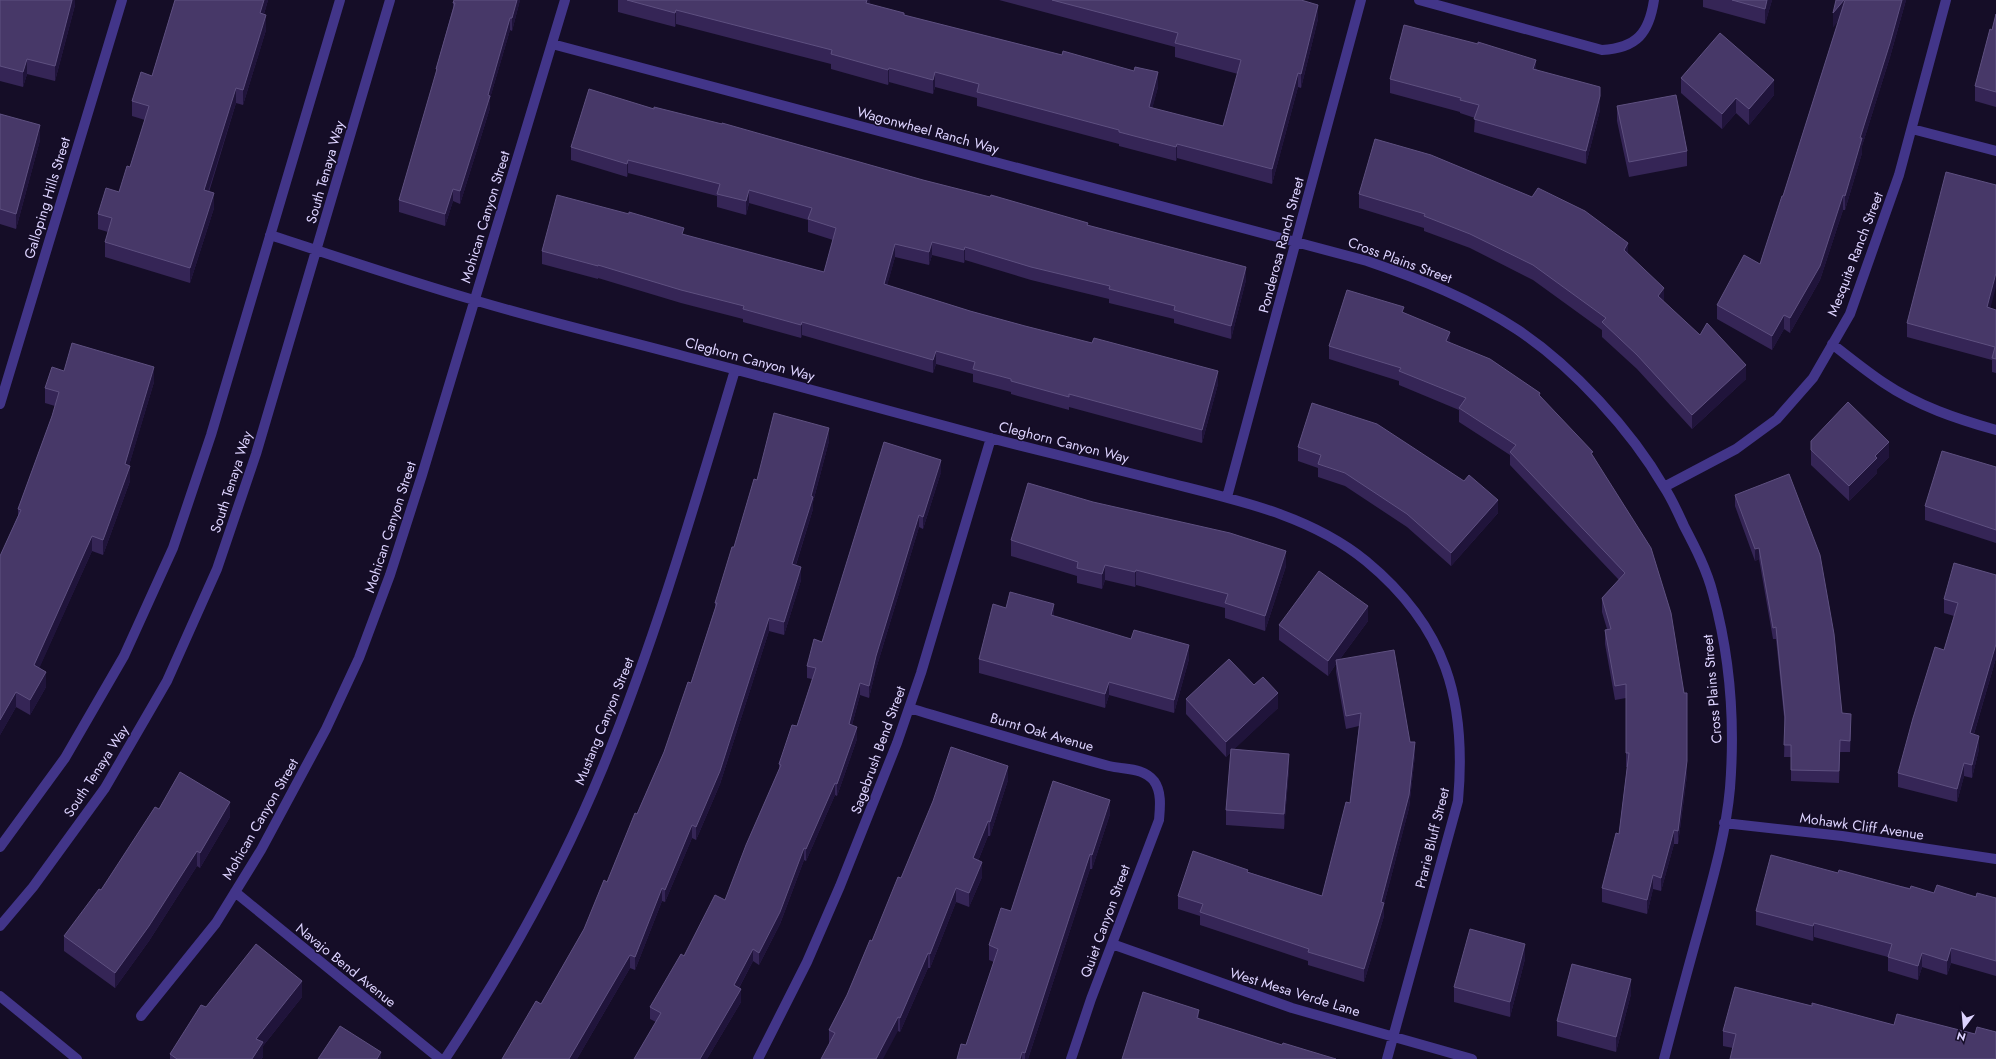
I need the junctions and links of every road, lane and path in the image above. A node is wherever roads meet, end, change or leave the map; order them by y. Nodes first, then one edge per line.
1 (122, 0) edge
2 (340, 0) edge
3 (390, 0) edge
4 (565, 0) edge
5 (1361, 0) edge
6 (1419, 0) edge
7 (1654, 0) edge
8 (1946, 0) edge
9 (552, 44) junction
10 (1912, 129) junction
11 (1996, 151) edge
12 (270, 236) junction
13 (1296, 241) junction
14 (316, 250) junction
15 (475, 300) junction
16 (1832, 344) junction
17 (735, 370) junction
18 (0, 404) edge
19 (1996, 430) edge
20 (990, 438) junction
21 (1664, 487) junction
22 (1227, 498) junction
23 (909, 708) junction
24 (1158, 792) joint
25 (1724, 823) junction
26 (0, 847) edge
27 (1996, 858) edge
28 (235, 892) junction
29 (0, 926) edge
30 (1112, 944) junction
31 (0, 996) edge
32 (141, 1016) dead end
33 (1394, 1037) junction
34 (77, 1059) edge
35 (440, 1059) edge
36 (445, 1059) edge
37 (758, 1059) edge
38 (1071, 1059) edge
39 (1387, 1059) edge
40 (1472, 1059) edge
41 (1664, 1059) edge

1 - 18 street, Galloping Hills Street
2 - 12 street
3 - 14 street, South Tenaya Way
4 - 9 street, Mohican Canyon Street
5 - 13 street, Ponderosa Ranch Street
6 - 7 street
8 - 10 street, Mesquite Ranch Street
9 - 13 street, Wagonwheel Ranch Way
9 - 15 street, Mohican Canyon Street
10 - 11 street
10 - 16 street, Mesquite Ranch Street
12 - 14 street, Cleghorn Canyon Way
12 - 26 street
13 - 21 street, Cross Plains Street
13 - 22 street, Ponderosa Ranch Street
14 - 15 street, Cleghorn Canyon Way
14 - 29 street, South Tenaya Way
15 - 17 street, Cleghorn Canyon Way
15 - 28 street, Mohican Canyon Street
16 - 19 street
16 - 21 street, Mesquite Ranch Street
17 - 20 street, Cleghorn Canyon Way
17 - 36 street, Mustang Canyon Street
20 - 22 street, Cleghorn Canyon Way
20 - 23 street, Sagebrush Bend Street
21 - 25 street, Cross Plains Street
22 - 33 street, Prarie Bluff Street
23 - 24 street, Burnt Oak Avenue
23 - 37 street, Sagebrush Bend Street
24 - 30 street, Quiet Canyon Street
25 - 27 street, Mohawk Cliff Avenue
25 - 41 street, Cross Plains Street
28 - 32 street, Mohican Canyon Street
28 - 35 street, Navajo Bend Avenue
30 - 33 street, West Mesa Verde Lane
30 - 38 street, Quiet Canyon Street
31 - 34 street
33 - 39 street, Prarie Bluff Street
33 - 40 street, West Mesa Verde Lane

